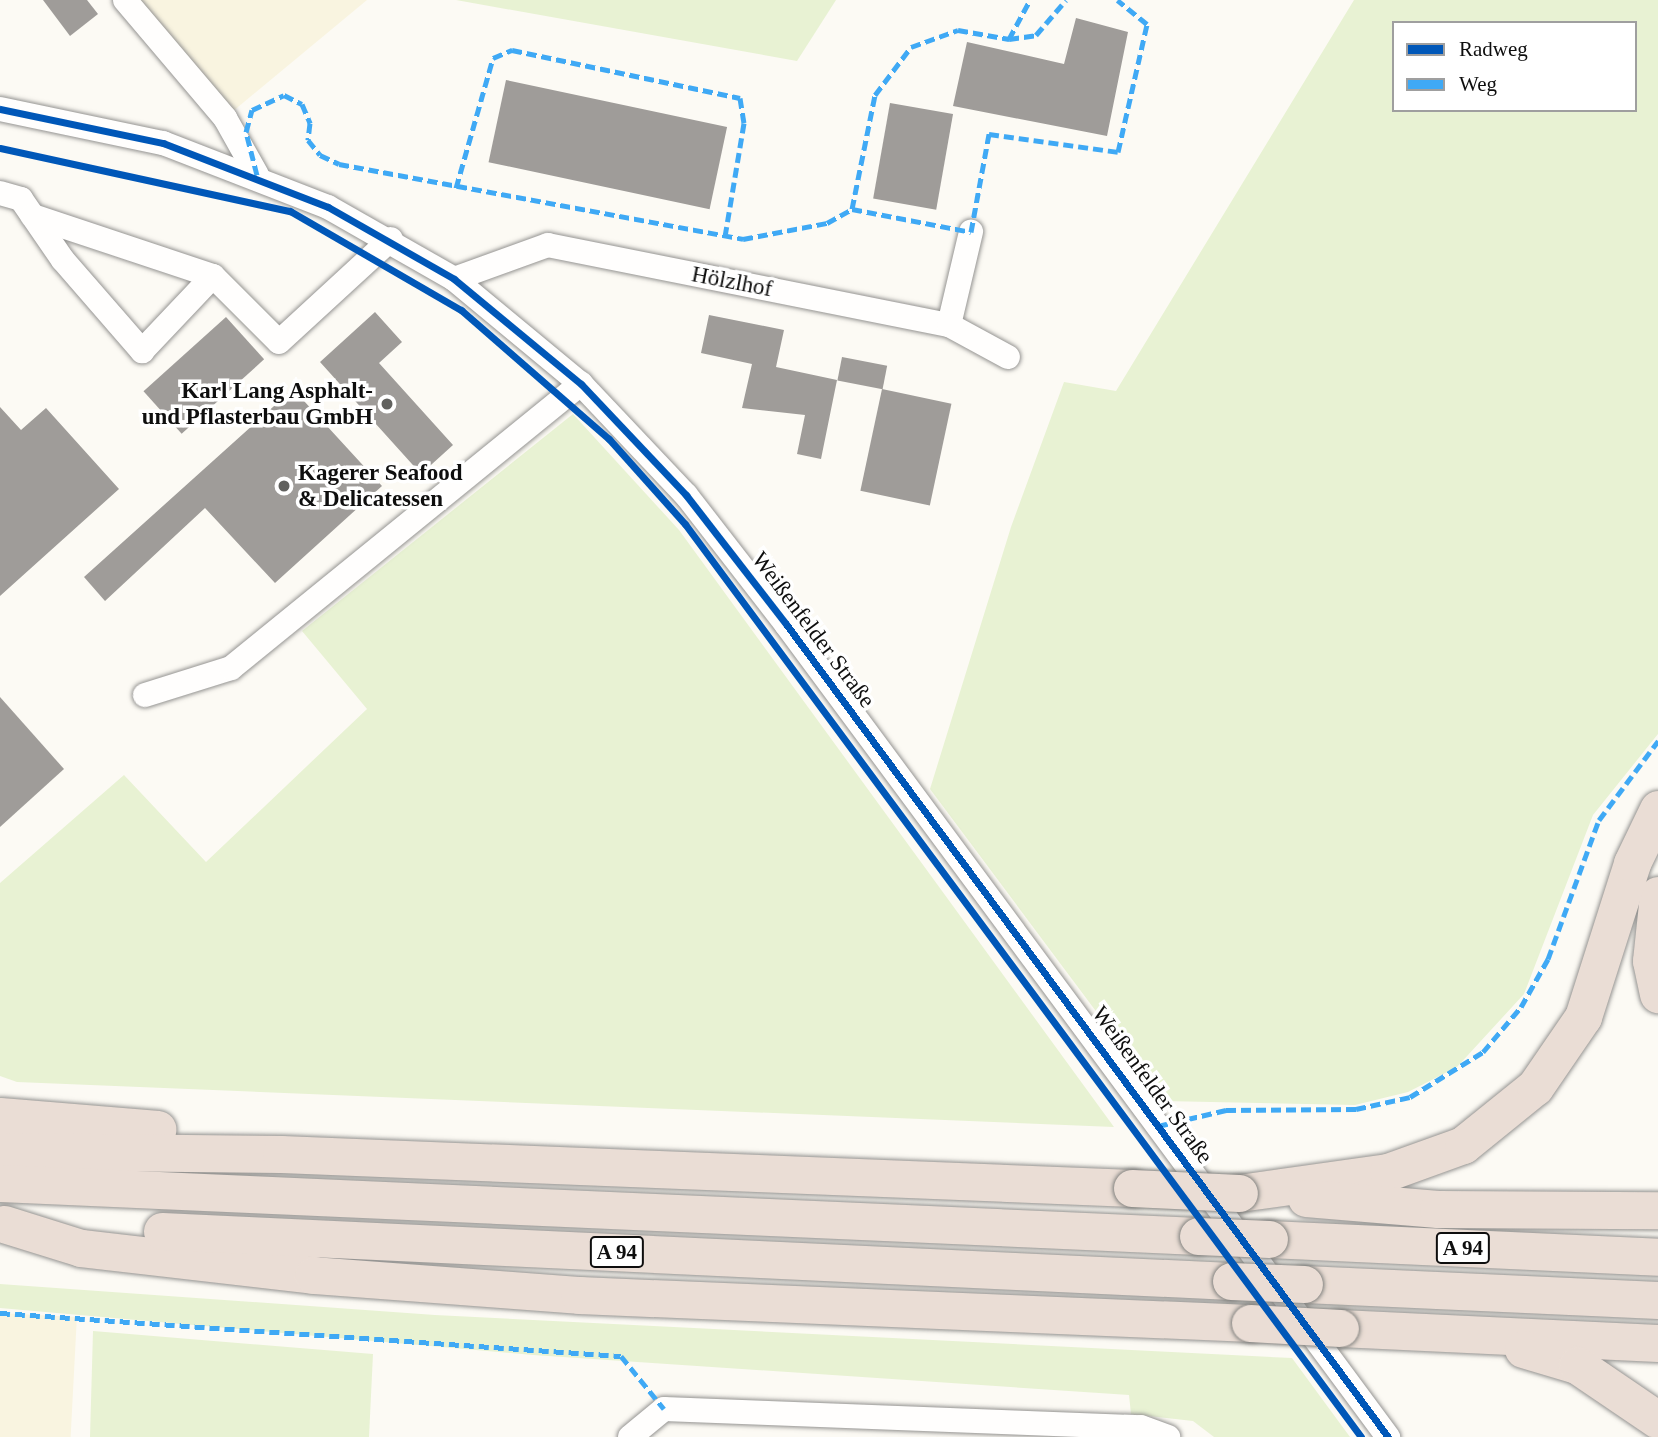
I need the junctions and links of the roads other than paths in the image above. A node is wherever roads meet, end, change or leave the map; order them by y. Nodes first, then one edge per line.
1 (125, 0) edge
2 (0, 109) edge
3 (257, 175) junction
4 (0, 193) edge
5 (33, 216) junction
6 (971, 232) dead end
7 (391, 239) junction
8 (213, 276) junction
9 (454, 279) junction
10 (950, 325) junction
11 (1008, 357) dead end
12 (581, 384) junction
13 (145, 695) dead end
14 (1658, 809) edge
15 (1658, 895) edge
16 (1658, 994) edge
17 (0, 1116) edge
18 (0, 1152) edge
19 (381, 1160) junction
20 (0, 1183) edge
21 (1239, 1193) junction
22 (1658, 1210) edge
23 (2, 1224) edge
24 (1658, 1257) edge
25 (1658, 1300) edge
26 (1422, 1332) junction
27 (1658, 1343) edge
28 (1658, 1420) edge
29 (630, 1437) edge
30 (1168, 1437) edge
31 (1388, 1437) edge

1 - 3 street
2 - 3 street, Weißenfelder Straße
3 - 7 street, Weißenfelder Straße
4 - 5 street
5 - 8 street
5 - 8 street
6 - 10 street
7 - 8 street
7 - 9 street, Weißenfelder Straße
9 - 10 street, Hölzlhof
9 - 12 street, Weißenfelder Straße
10 - 11 street, Hölzlhof
12 - 13 street
12 - 31 street, Weißenfelder Straße
14 - 21 highway
15 - 16 highway
17 - 19 highway
18 - 19 highway
19 - 21 highway, bridge
20 - 24 highway, A 94, bridge
21 - 22 highway
23 - 25 highway, A 94, bridge
23 - 26 highway, bridge
26 - 27 highway
26 - 28 highway
29 - 30 street

